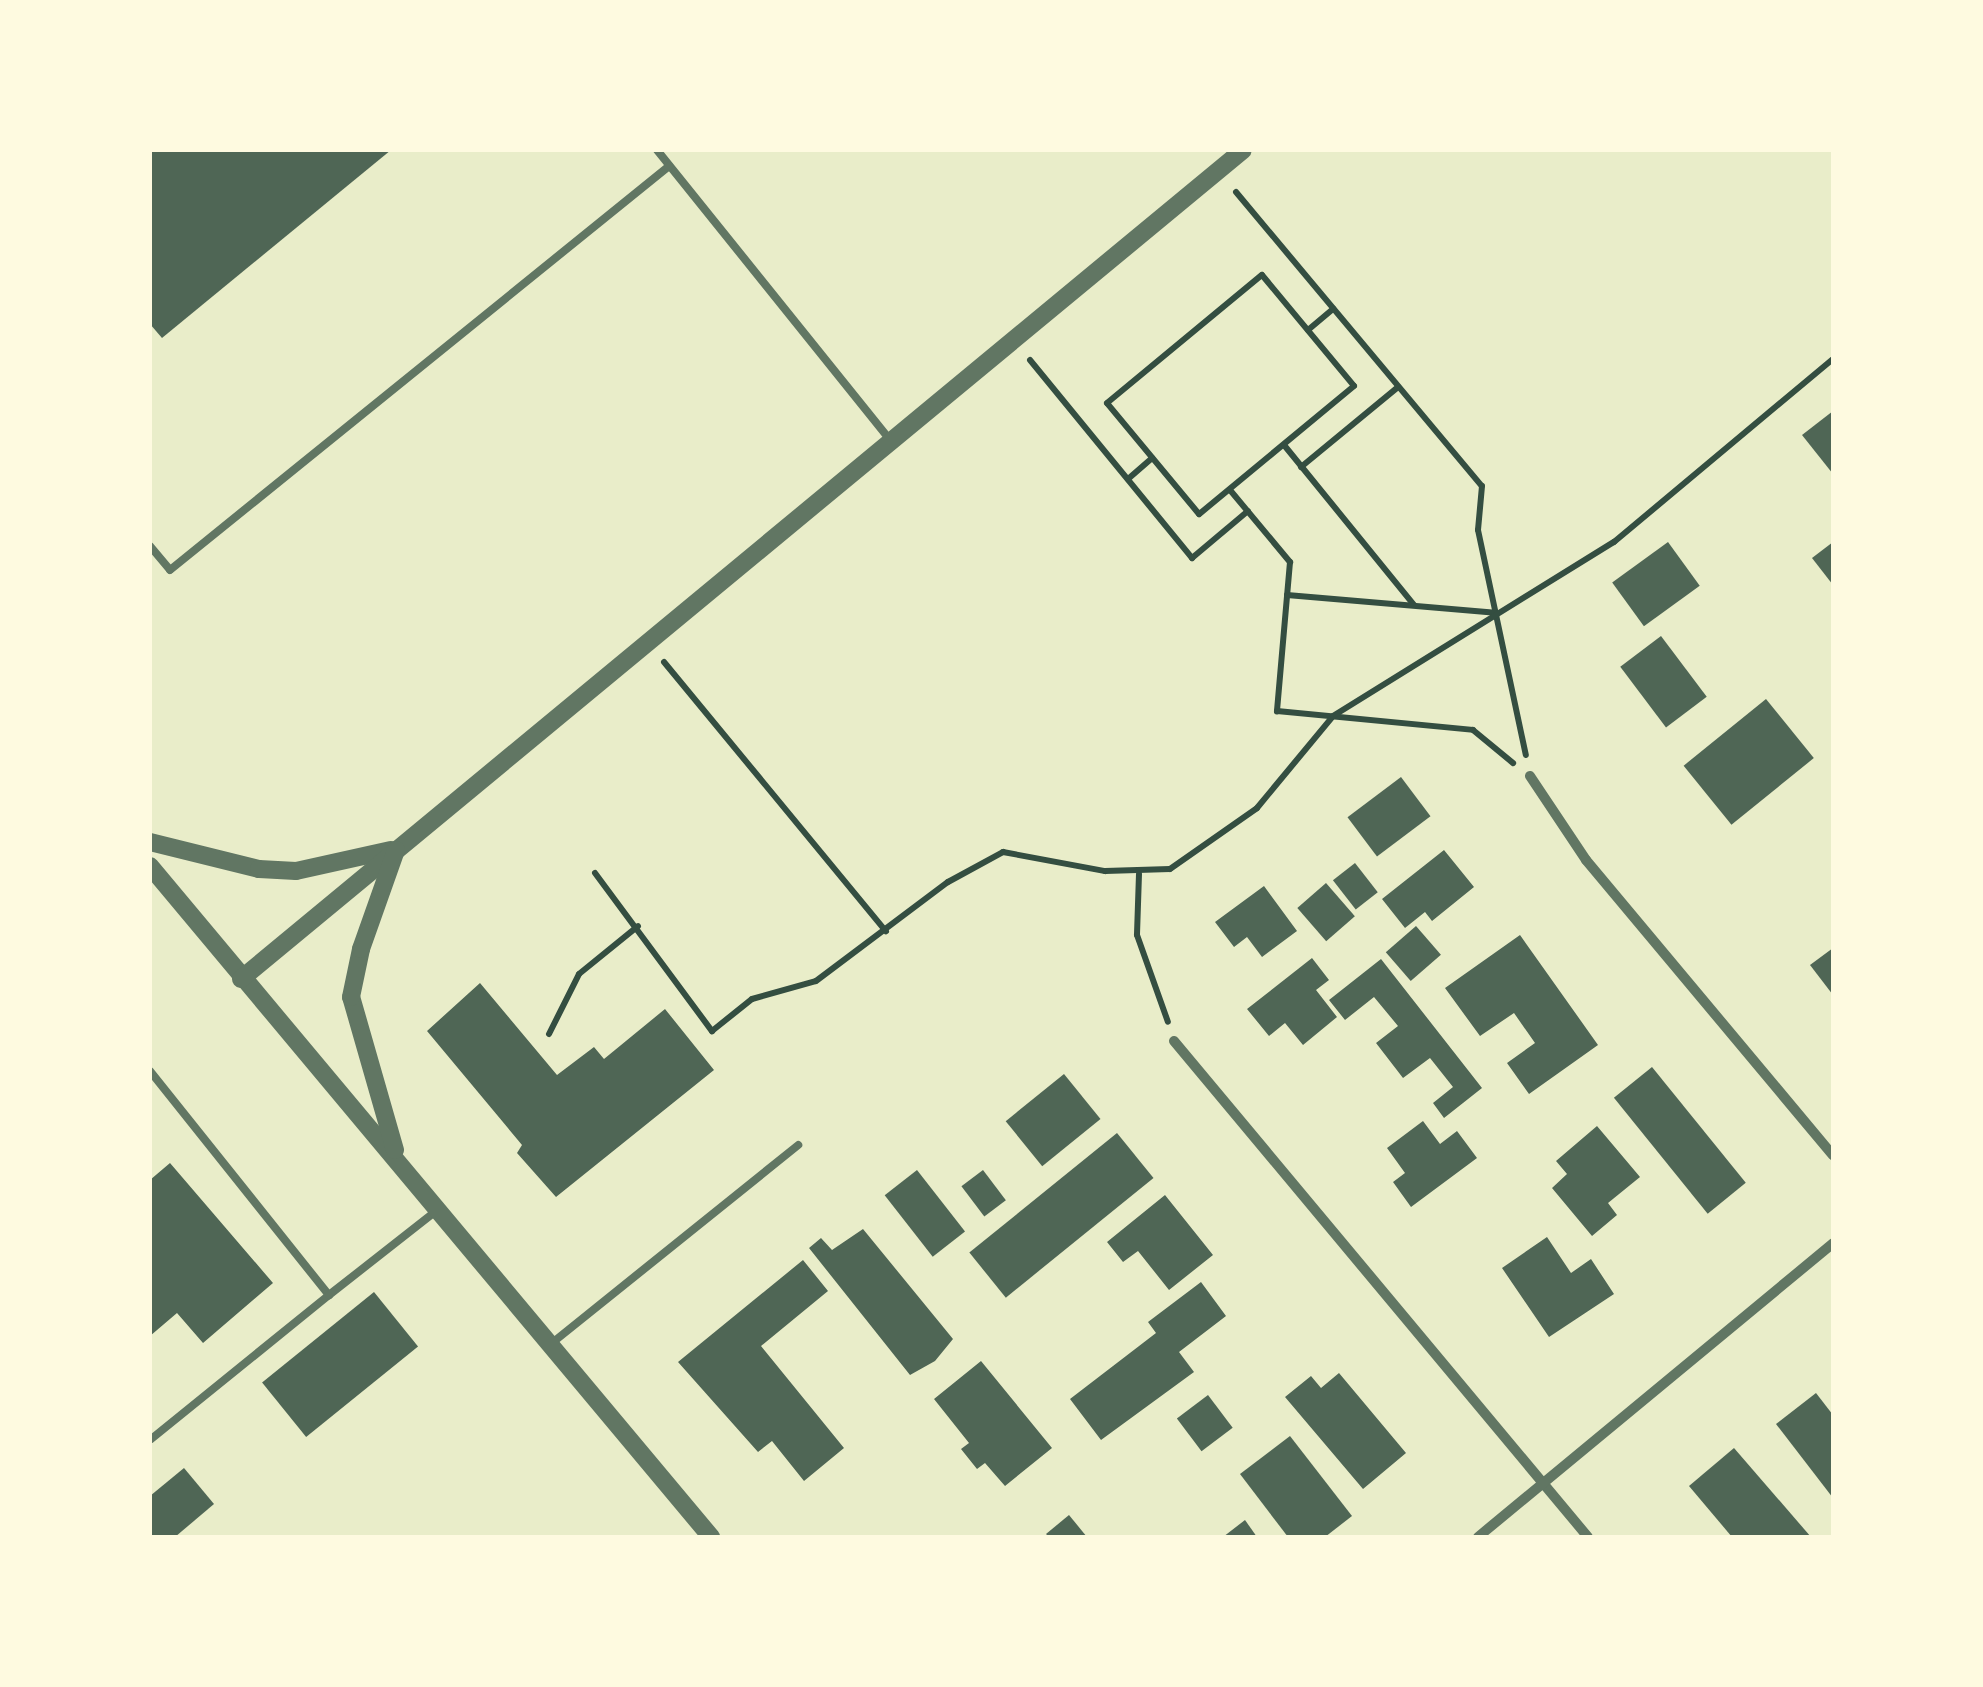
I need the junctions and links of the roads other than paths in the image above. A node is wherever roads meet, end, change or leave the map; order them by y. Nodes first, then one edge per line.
1 (656, 150) edge
2 (1242, 150) edge
3 (669, 166) junction
4 (890, 441) junction
5 (150, 546) edge
6 (1530, 776) road end
7 (150, 842) edge
8 (396, 849) junction
9 (153, 876) edge
10 (241, 979) junction
11 (1174, 1041) road end
12 (150, 1071) edge
13 (798, 1144) dead end
14 (1833, 1155) edge
15 (398, 1161) junction
16 (439, 1209) junction
17 (1833, 1243) edge
18 (329, 1295) junction
19 (551, 1344) junction
20 (150, 1440) edge
21 (1543, 1483) junction
22 (711, 1537) edge
23 (1478, 1537) edge
24 (1588, 1537) edge

1 - 3 lane
2 - 4 street
3 - 4 lane
3 - 5 lane
4 - 8 street
6 - 14 street
7 - 8 street
8 - 10 street
8 - 15 street
9 - 10 street
10 - 15 street
11 - 21 street
12 - 18 lane
13 - 19 lane
15 - 16 street
16 - 18 lane
16 - 19 street
17 - 21 street
18 - 20 lane
19 - 22 street
21 - 23 street
21 - 24 street

